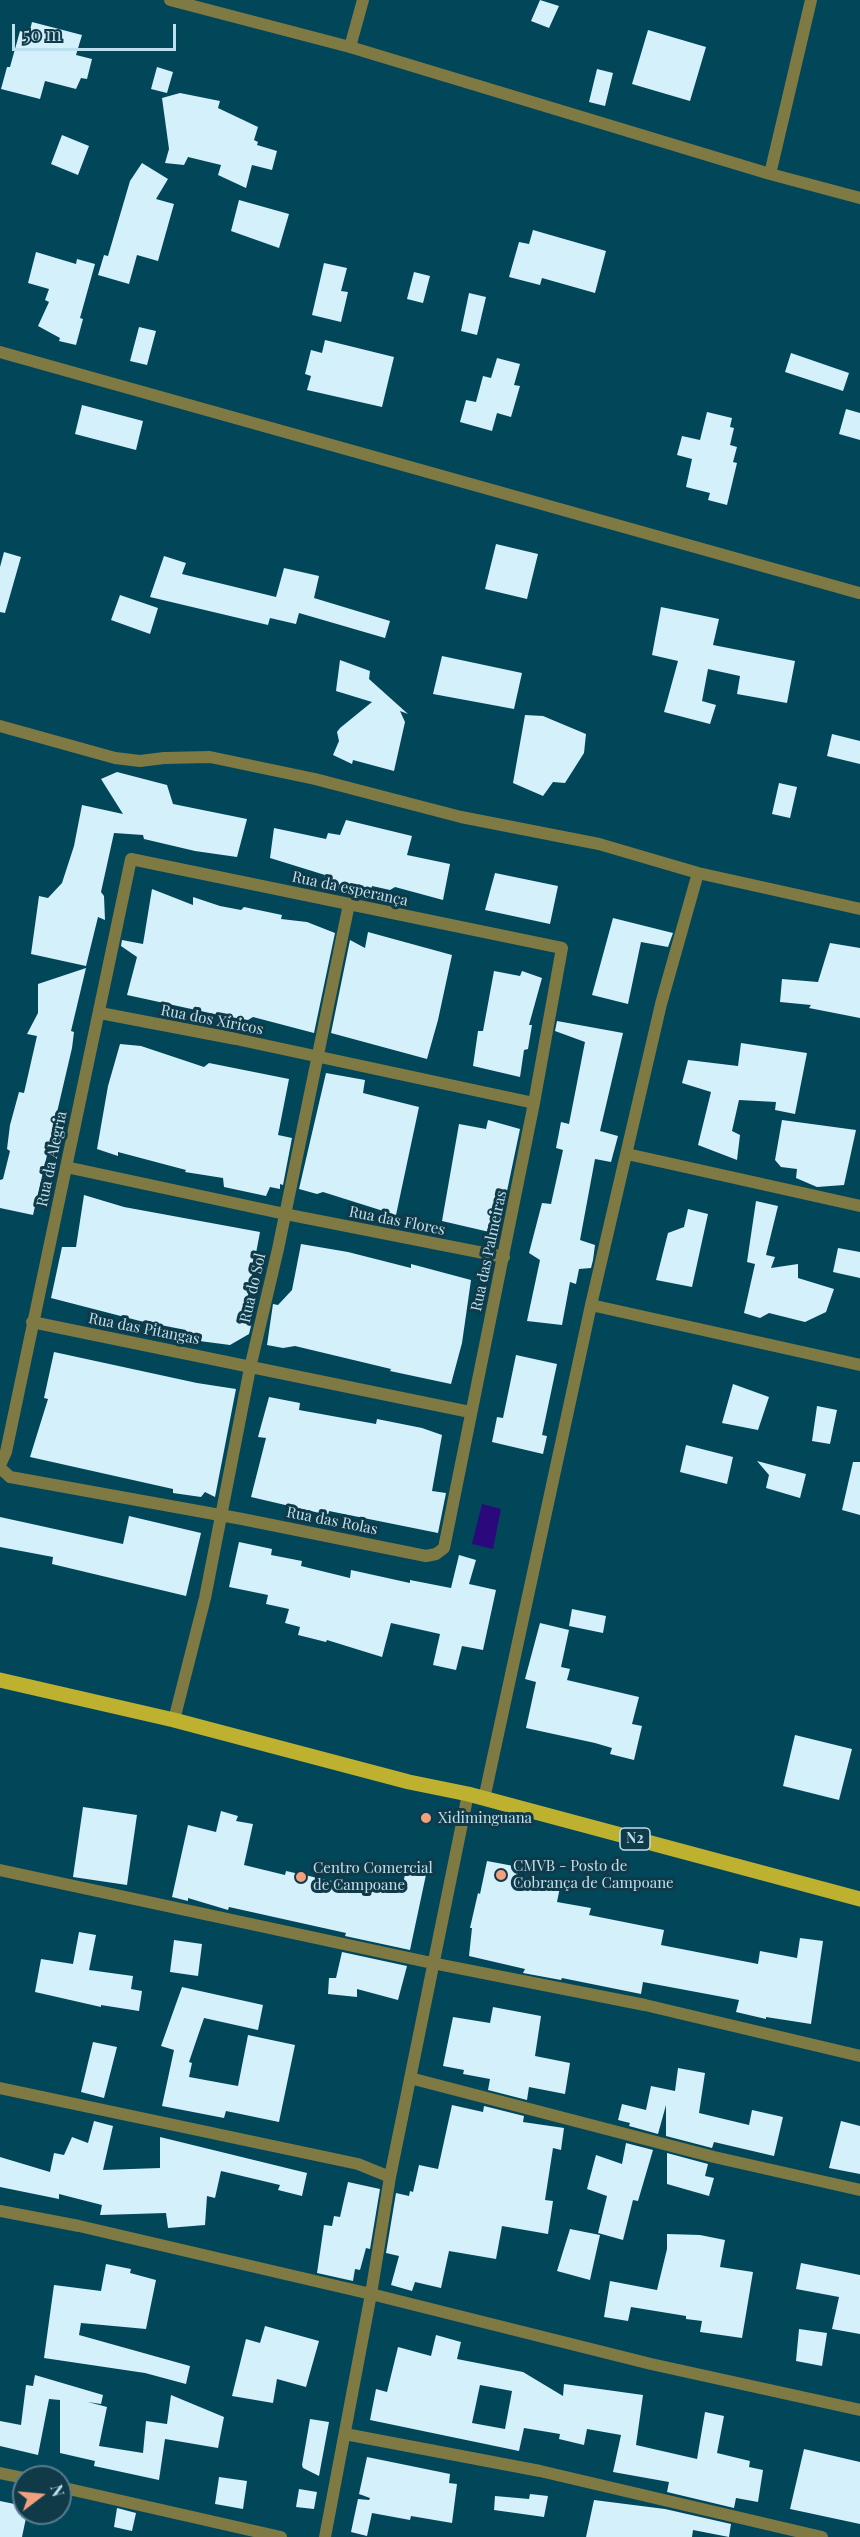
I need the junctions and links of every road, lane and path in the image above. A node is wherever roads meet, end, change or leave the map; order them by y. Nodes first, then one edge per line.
1 (170, 0) edge
2 (363, 0) edge
3 (811, 0) edge
4 (350, 47) junction
5 (770, 174) junction
6 (860, 198) edge
7 (0, 352) edge
8 (859, 593) edge
9 (0, 726) edge
10 (131, 859) joint
11 (698, 873) junction
12 (349, 904) junction
13 (860, 909) edge
14 (562, 948) joint
15 (100, 1013) junction
16 (318, 1058) junction
17 (534, 1103) junction
18 (627, 1154) junction
19 (66, 1167) junction
20 (860, 1206) edge
21 (285, 1214) junction
22 (504, 1257) junction
23 (591, 1305) junction
24 (32, 1322) junction
25 (860, 1365) edge
26 (250, 1368) junction
27 (470, 1412) junction
28 (0, 1467) edge
29 (222, 1515) junction
30 (436, 1554) joint
31 (0, 1680) edge
32 (174, 1720) junction
33 (468, 1794) junction
34 (484, 1799) junction
35 (0, 1870) edge
36 (860, 1899) edge
37 (432, 1963) junction
38 (860, 2056) edge
39 (410, 2078) junction
40 (0, 2088) edge
41 (390, 2177) junction
42 (860, 2190) edge
43 (0, 2211) edge
44 (371, 2294) junction
45 (860, 2410) edge
46 (345, 2434) junction
47 (72, 2490) edge
48 (281, 2537) edge
49 (325, 2537) edge
50 (822, 2537) edge

1 - 4 street
2 - 4 street
3 - 5 street
4 - 5 street
5 - 6 street
7 - 8 street
9 - 11 street
10 - 12 street, Rua da esperança
10 - 15 street, Rua da Alegria
11 - 13 street
11 - 18 street
12 - 14 street, Rua da esperança
12 - 16 street, Rua do Sol
14 - 17 street, Rua das Palmeiras
15 - 16 street, Rua dos Xiricos
15 - 19 street, Rua da Alegria
16 - 17 street, Rua dos Xiricos
16 - 21 street, Rua do Sol
17 - 22 street, Rua das Palmeiras
18 - 20 street
18 - 23 street
19 - 21 street, Rua das Flores
19 - 24 street, Rua da Alegria
21 - 22 street, Rua das Flores
21 - 26 street, Rua do Sol
22 - 27 street, Rua das Palmeiras
23 - 25 street
23 - 34 street
24 - 26 street, Rua das Pitangas
24 - 28 street, Rua da Alegria
26 - 27 street, Rua das Pitangas
26 - 29 street, Rua do Sol
27 - 30 street, Rua das Palmeiras
28 - 29 street, Rua das Rolas
29 - 30 street, Rua das Rolas
29 - 32 street, Rua do Sol
31 - 32 main road, N2
32 - 33 main road, N2
33 - 34 main road, N2
33 - 37 street
34 - 36 main road, N2
35 - 37 street
37 - 38 street
37 - 39 street
39 - 41 street
39 - 42 street
40 - 41 street
41 - 44 street
43 - 44 street
44 - 45 street
44 - 46 street
46 - 49 street
46 - 50 street
47 - 48 street

